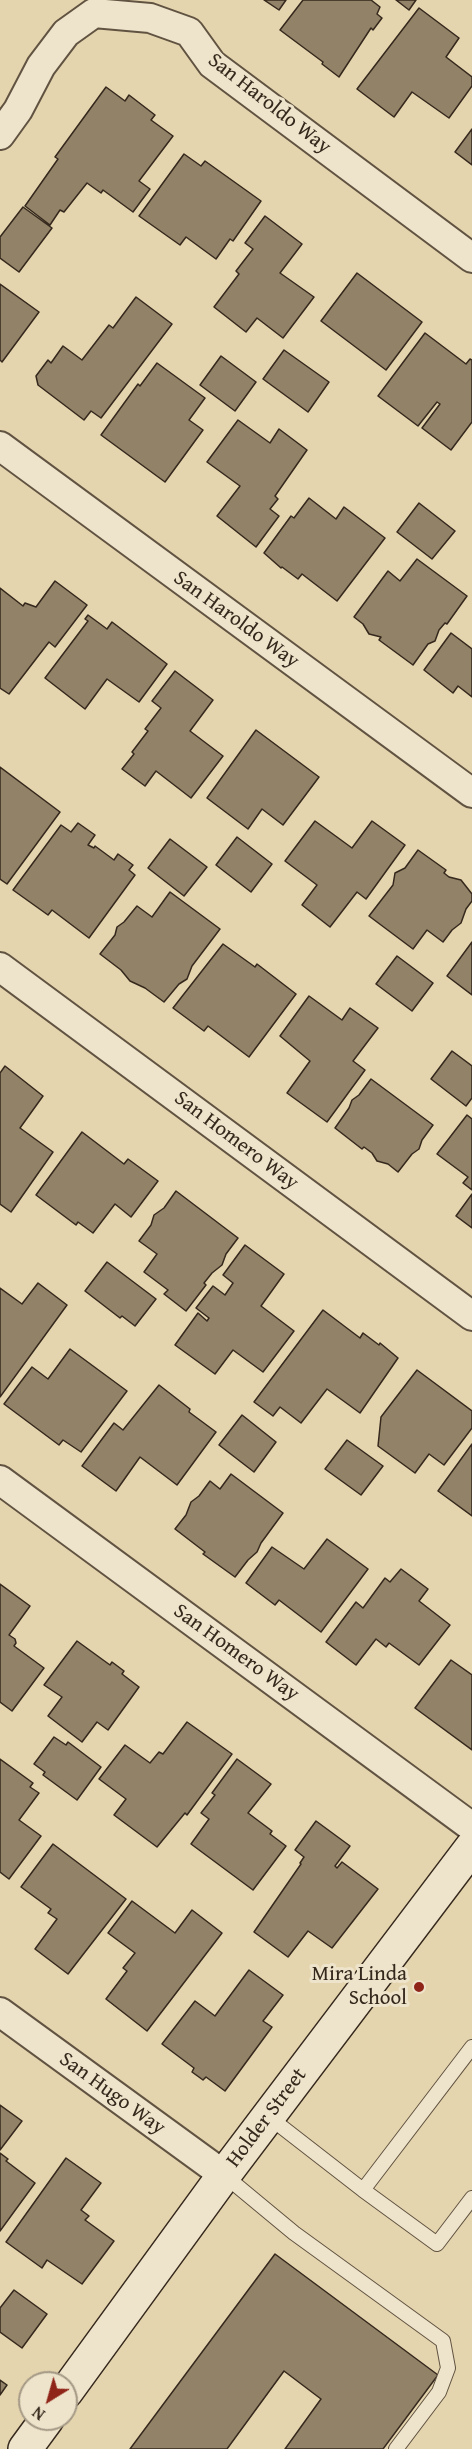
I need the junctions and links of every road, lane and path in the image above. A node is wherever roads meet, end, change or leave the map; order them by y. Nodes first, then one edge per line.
1 (0, 135) edge
2 (472, 258) edge
3 (0, 446) edge
4 (472, 793) edge
5 (0, 967) edge
6 (472, 1316) edge
7 (0, 1480) edge
8 (472, 1827) edge
9 (469, 1857) edge
10 (0, 2012) edge
11 (472, 2047) edge
12 (269, 2116) junction
13 (224, 2175) junction
14 (363, 2190) junction
15 (472, 2198) edge
16 (78, 2376) edge
17 (38, 2431) edge
18 (25, 2449) edge
19 (396, 2449) edge

1 - 2 street, San Haroldo Way
3 - 4 street, San Haroldo Way
5 - 6 street, San Homero Way
7 - 8 street, San Homero Way
9 - 12 street, Holder Street
10 - 13 street, San Hugo Way
11 - 14 lane
12 - 13 street, Holder Street
12 - 14 lane
13 - 16 street, Holder Street
13 - 19 lane
14 - 15 lane
17 - 18 street

